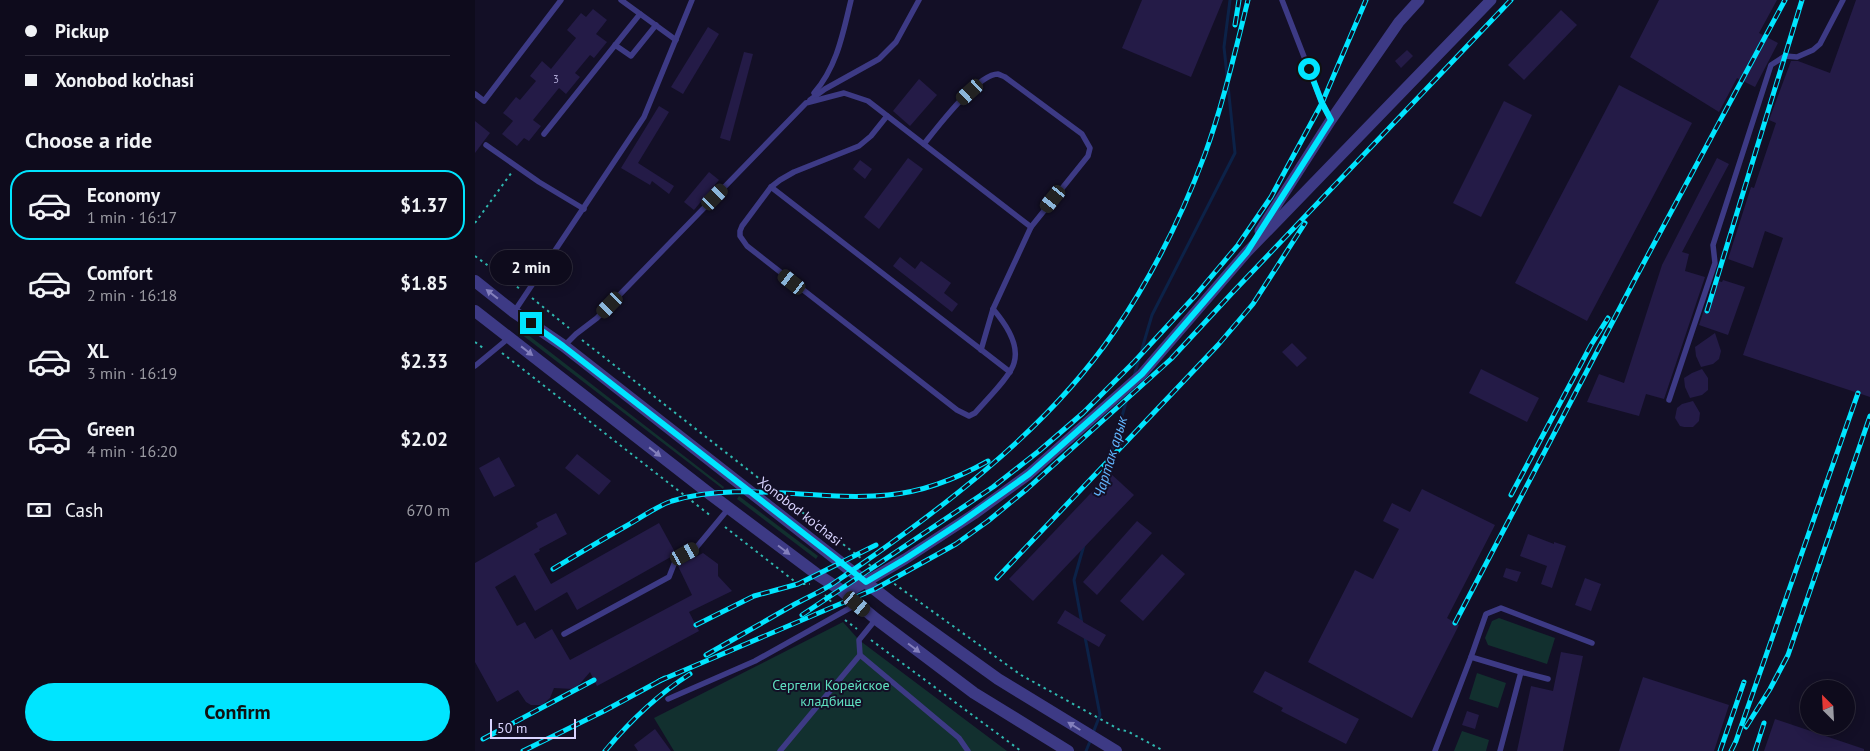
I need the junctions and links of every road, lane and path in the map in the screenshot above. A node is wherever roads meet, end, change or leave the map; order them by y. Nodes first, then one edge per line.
1 (561, 0) edge
2 (621, 0) edge
3 (692, 0) edge
4 (851, 0) edge
5 (919, 0) edge
6 (1282, 0) edge
7 (1419, 0) edge
8 (1491, 0) edge
9 (1843, 0) edge
10 (640, 14) junction
11 (656, 25) junction
12 (676, 40) junction
13 (615, 45) junction
14 (475, 94) edge
15 (806, 103) junction
16 (887, 116) junction
17 (1331, 120) junction
18 (544, 134) dead end
19 (924, 144) junction
20 (486, 145) dead end
21 (517, 167) junction
22 (771, 187) junction
23 (584, 209) junction
24 (475, 222) edge
25 (1031, 227) junction
26 (1247, 252) junction
27 (475, 256) edge
28 (475, 281) edge
29 (526, 294) junction
30 (993, 309) junction
31 (475, 311) edge
32 (514, 312) junction
33 (506, 334) junction
34 (576, 334) junction
35 (475, 342) edge
36 (563, 346) junction
37 (497, 349) junction
38 (981, 350) junction
39 (475, 366) edge
40 (1009, 372) junction
41 (1669, 400) dead end
42 (729, 508) junction
43 (718, 522) junction
44 (880, 574) junction
45 (866, 582) junction
46 (816, 584) dead end
47 (821, 590) dead end
48 (845, 594) junction
49 (857, 604) junction
50 (841, 613) junction
51 (876, 619) junction
52 (564, 634) dead end
53 (864, 635) junction
54 (1592, 644) dead end
55 (860, 655) junction
56 (1471, 657) junction
57 (1521, 672) junction
58 (1548, 679) dead end
59 (668, 700) dead end
60 (1113, 750) edge
61 (780, 751) edge
62 (968, 751) edge
63 (1021, 751) edge
64 (1067, 751) edge
65 (1164, 751) edge
66 (1435, 751) edge
67 (1500, 751) edge

1 - 14 lane
2 - 10 lane
3 - 12 lane
4 - 15 lane
5 - 15 lane
6 - 17 lane
7 - 17 street
8 - 26 street
9 - 41 lane
10 - 11 lane
10 - 13 lane
11 - 12 lane
11 - 13 lane
12 - 23 lane
13 - 18 lane
15 - 16 lane
15 - 34 lane
16 - 19 lane
16 - 22 lane
17 - 26 street
19 - 25 lane
19 - 25 lane
20 - 21 lane
21 - 23 lane
21 - 24 path
22 - 38 lane
22 - 40 lane
23 - 29 lane
25 - 30 lane
26 - 44 street
27 - 29 path
32 -> 28 street, Xonobod ko'chasi
29 - 32 lane
29 - 34 path
30 - 38 lane
30 - 40 lane
31 - 33 street
32 - 33 street
32 - 36 street, Xonobod ko'chasi
33 - 37 lane
33 -> 42 street
34 - 36 lane
34 - 44 path
35 - 37 path
36 - 45 street, Xonobod ko'chasi
37 - 39 lane
37 - 43 path
38 - 40 lane
42 - 43 lane
42 -> 48 street
43 - 46 path
43 - 52 lane
44 - 45 street
44 - 65 path
45 - 48 street
60 -> 45 street, Xonobod ko'chasi
47 - 50 path
48 - 49 street
49 - 50 lane
49 - 51 street
50 - 53 path
50 - 59 lane
51 - 53 lane
51 -> 64 street
53 - 55 lane
53 - 63 path
54 - 56 lane
55 - 61 lane
55 - 62 lane
56 - 57 lane
56 - 66 lane
57 - 58 lane
57 - 67 lane

